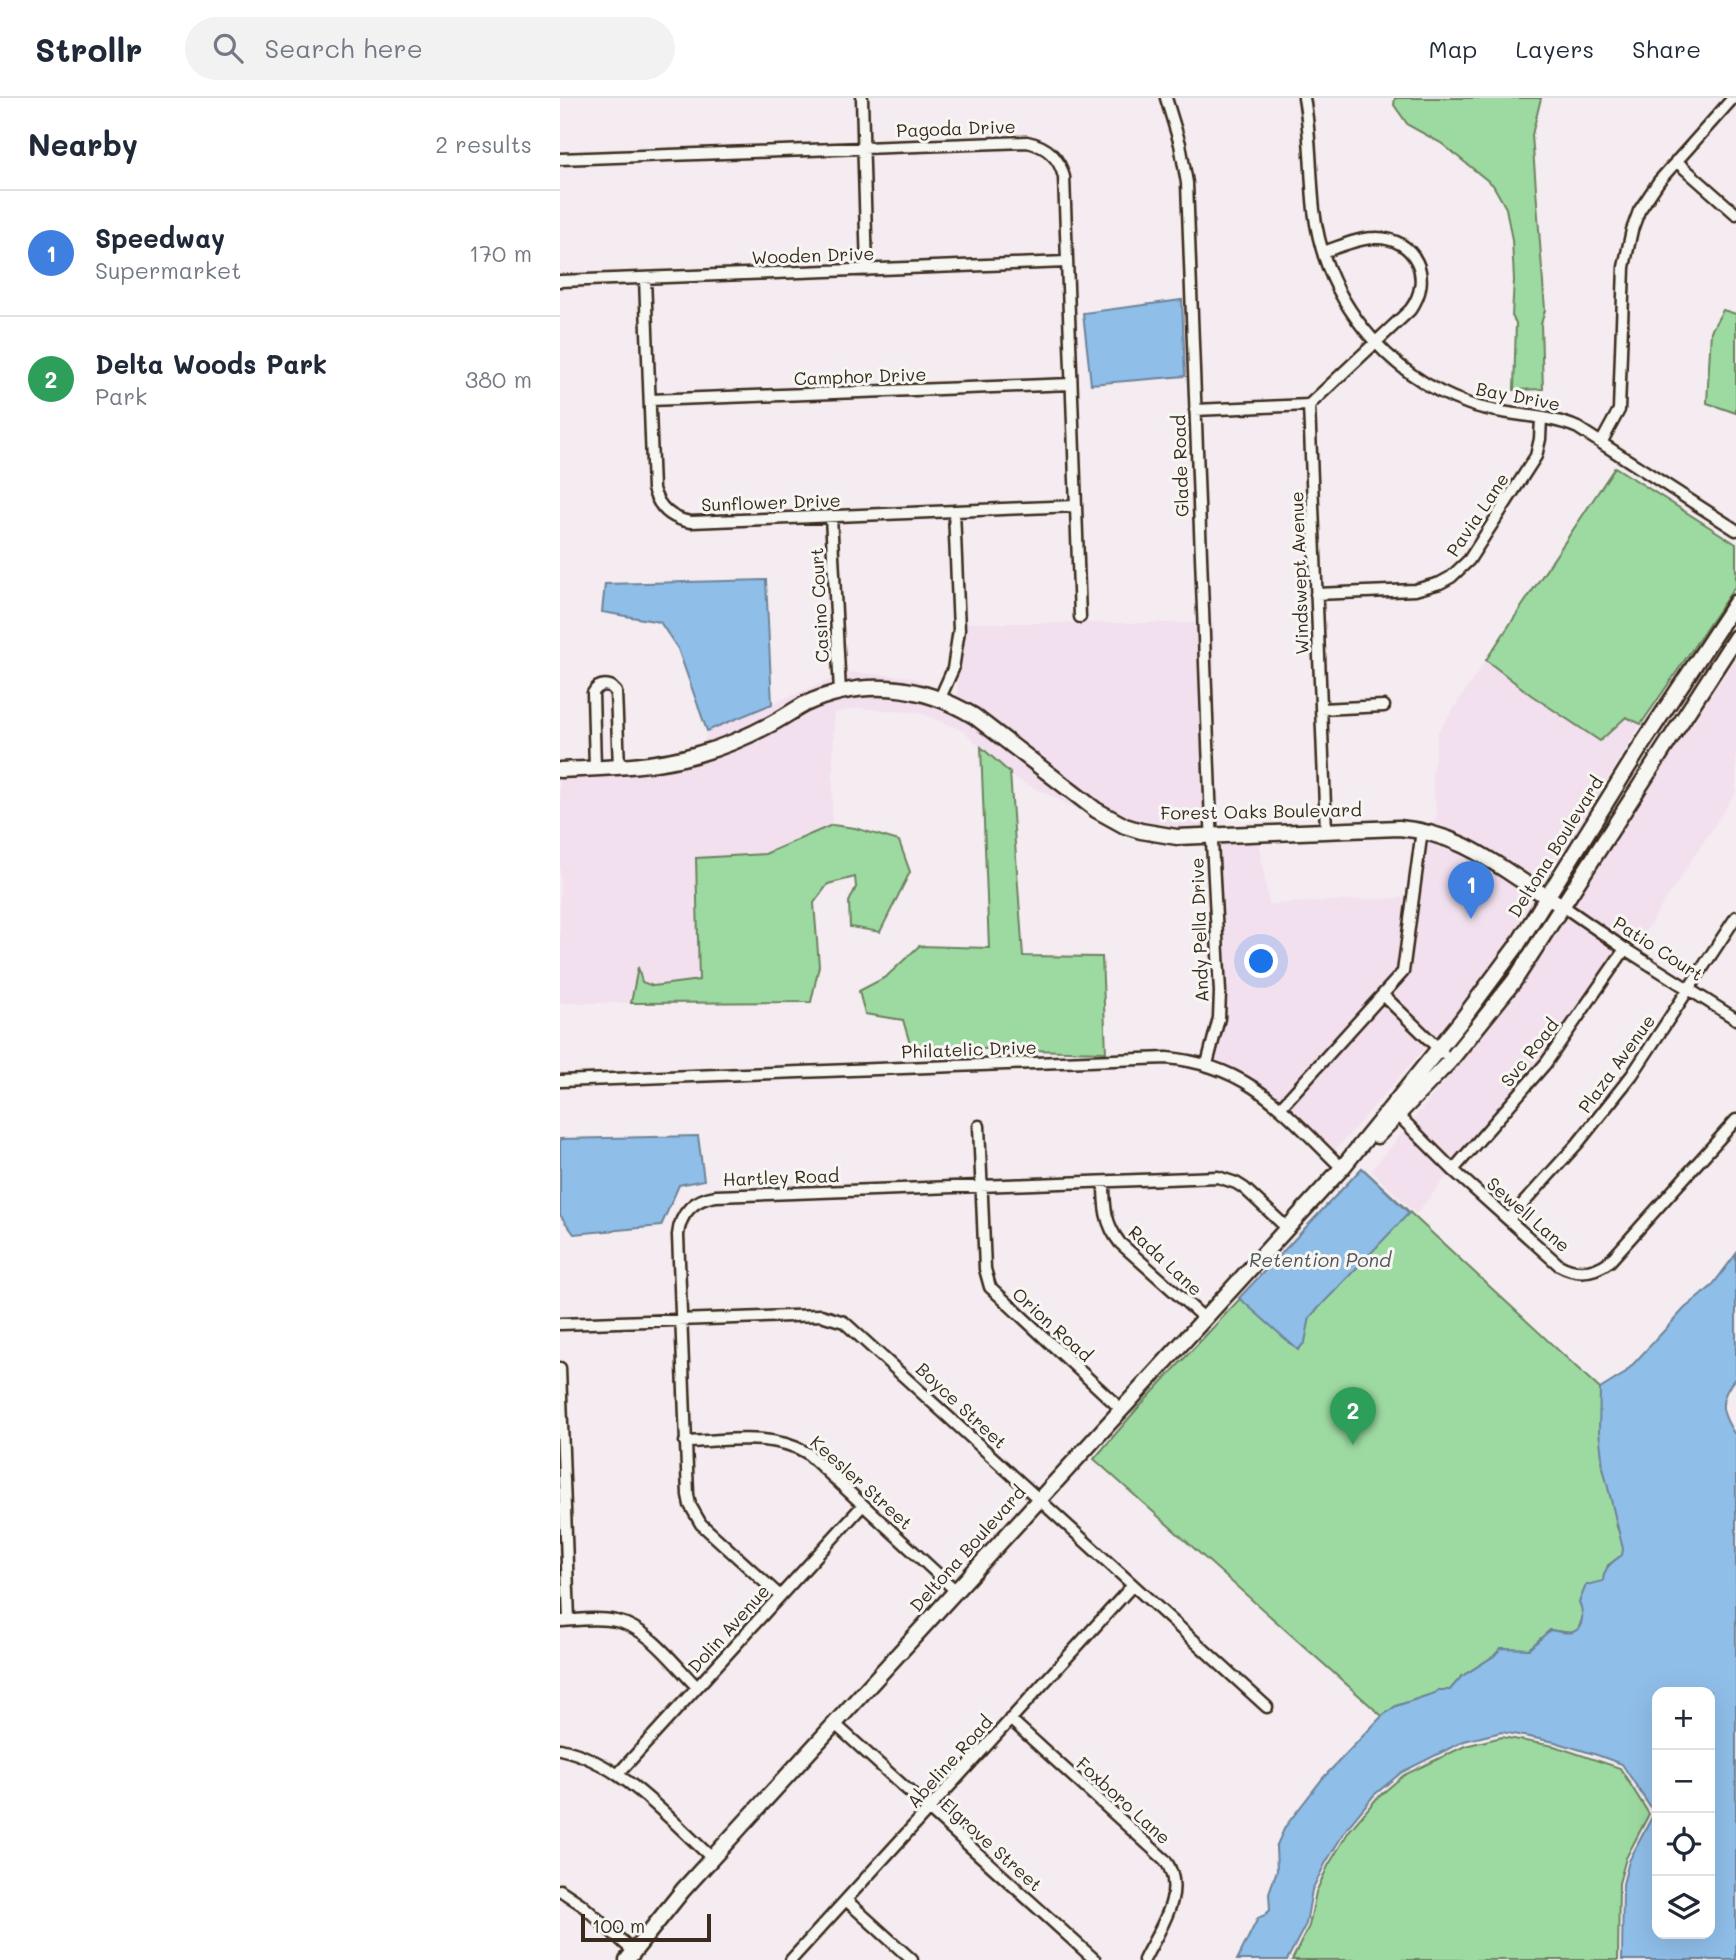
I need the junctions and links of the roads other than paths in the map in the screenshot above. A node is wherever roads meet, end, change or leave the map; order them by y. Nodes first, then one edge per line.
1 (862, 98) edge
2 (1166, 98) edge
3 (1304, 98) edge
4 (1732, 98) edge
5 (863, 147) junction
6 (560, 159) edge
7 (1676, 161) junction
8 (1736, 214) edge
9 (1323, 252) junction
10 (1067, 262) junction
11 (867, 270) junction
12 (645, 278) junction
13 (560, 281) edge
14 (1375, 343) junction
15 (1071, 384) junction
16 (650, 400) junction
17 (1309, 405) junction
18 (1195, 410) junction
19 (1541, 418) junction
20 (1601, 443) junction
21 (1076, 506) junction
22 (954, 511) junction
23 (831, 516) junction
24 (1736, 530) edge
25 (1316, 594) junction
26 (1736, 602) edge
27 (1080, 617) dead end
28 (1736, 637) edge
29 (840, 692) junction
30 (940, 698) junction
31 (1384, 706) dead end
32 (1321, 709) junction
33 (1646, 740) junction
34 (1663, 752) junction
35 (619, 767) junction
36 (595, 768) junction
37 (560, 770) edge
38 (1325, 831) junction
39 (1422, 831) junction
40 (1212, 836) junction
41 (1547, 898) junction
42 (1563, 906) junction
43 (1736, 917) edge
44 (1625, 949) junction
45 (1690, 988) junction
46 (1383, 995) junction
47 (1736, 1019) edge
48 (1437, 1048) junction
49 (1451, 1059) junction
50 (1207, 1064) junction
51 (560, 1081) edge
52 (1280, 1108) junction
53 (1394, 1112) junction
54 (1736, 1120) edge
55 (979, 1126) dead end
56 (1342, 1168) junction
57 (1453, 1170) junction
58 (1104, 1182) junction
59 (982, 1187) junction
60 (1509, 1219) junction
61 (1287, 1228) junction
62 (1205, 1319) junction
63 (681, 1320) junction
64 (560, 1325) edge
65 (560, 1368) edge
66 (1122, 1410) junction
67 (685, 1442) junction
68 (1039, 1500) junction
69 (863, 1505) junction
70 (1133, 1585) junction
71 (956, 1591) junction
72 (780, 1596) junction
73 (565, 1621) edge
74 (697, 1687) junction
75 (1267, 1707) dead end
76 (1010, 1719) junction
77 (835, 1724) junction
78 (560, 1749) edge
79 (618, 1774) junction
80 (928, 1810) junction
81 (712, 1858) junction
82 (560, 1890) edge
83 (846, 1900) junction
84 (630, 1956) edge
85 (791, 1960) edge
86 (912, 1960) edge
87 (1095, 1960) edge
88 (1144, 1960) edge

1 - 5 street
2 - 18 street, Glade Road
3 - 9 street, Bay Drive
4 - 7 street
5 - 6 street, Pagoda Drive
5 - 10 street, Pagoda Drive
5 - 11 street
7 - 8 street
7 - 20 street
9 - 14 street, Bay Drive
9 - 14 street
10 - 11 street, Wooden Drive
10 - 15 street, Pagoda Drive
11 - 12 street, Wooden Drive
12 - 13 street, Wooden Drive
12 - 16 street, Sunflower Drive
14 - 17 street
14 - 19 street, Bay Drive
15 - 16 street, Camphor Drive
15 - 21 street, Pagoda Drive
16 - 23 street, Sunflower Drive
17 - 18 street
17 - 25 street, Windswept Avenue
18 - 40 street, Glade Road
19 - 20 street, Bay Drive
19 - 25 street, Pavia Lane
20 - 24 street, Bay Drive
21 - 22 street, Sunflower Drive
21 - 27 street, Pagoda Drive
22 - 23 street, Sunflower Drive
22 - 30 street
23 - 29 street, Casino Court
25 - 32 street, Windswept Avenue
26 - 33 main road, Deltona Boulevard
28 - 34 main road, Deltona Boulevard
29 - 30 main road, Forest Oaks Boulevard
29 - 35 main road, Forest Oaks Boulevard
30 - 40 main road, Forest Oaks Boulevard
31 - 32 street
32 - 38 street, Windswept Avenue
33 - 34 main road
33 - 41 main road, Deltona Boulevard
34 - 42 main road, Deltona Boulevard
35 - 36 main road, Forest Oaks Boulevard
35 - 36 street
36 - 37 main road, Forest Oaks Boulevard
38 - 39 main road, Forest Oaks Boulevard
38 - 40 main road, Forest Oaks Boulevard
39 - 41 main road, Forest Oaks Boulevard
39 - 46 street
40 - 50 street, Andy Pella Drive
41 - 42 main road, Forest Oaks Boulevard
41 - 48 main road, Deltona Boulevard
42 - 44 street, Patio Court
42 - 49 main road, Deltona Boulevard
43 - 45 street, Plaza Avenue
44 - 45 street, Patio Court
44 - 57 street, Svc Road
45 - 47 street, Patio Court
45 - 60 street, Plaza Avenue
46 - 48 street
46 - 52 street
48 - 49 street
48 - 53 main road, Deltona Boulevard
49 - 53 main road, Deltona Boulevard
50 - 51 street, Philatelic Drive
50 - 52 street, Philatelic Drive
52 - 56 street, Philatelic Drive
53 - 56 main road, Deltona Boulevard
53 - 57 street, Sewell Lane
54 - 60 street, Sewell Lane
55 - 59 street, Orion Road
56 - 61 main road, Deltona Boulevard
57 - 60 street, Sewell Lane
58 - 59 street, Hartley Road
58 - 61 street, Hartley Road
58 - 62 street, Rada Lane
59 - 63 street, Hartley Road
59 - 66 street, Orion Road
61 - 62 main road, Deltona Boulevard
62 - 66 main road, Deltona Boulevard
63 - 64 street, Boyce Street
63 - 67 street, Hartley Road
63 - 68 street, Boyce Street
65 - 73 street
66 - 68 main road, Deltona Boulevard
67 - 69 street, Keesler Street
67 - 72 street, Hartley Road
68 - 70 street, Boyce Street
68 - 71 main road, Deltona Boulevard
69 - 71 street, Keesler Street
69 - 72 street, Dolin Avenue
70 - 75 street, Boyce Street
70 - 76 street, Abeline Road
71 - 77 main road, Deltona Boulevard
72 - 74 street, Dolin Avenue
73 - 74 street
74 - 79 street, Dolin Avenue
76 - 80 street, Abeline Road
76 - 88 street, Foxboro Lane
77 - 80 street, Elgrove Street
77 - 81 main road, Deltona Boulevard
78 - 79 street
79 - 81 street
80 - 83 street, Abeline Road
80 - 87 street, Elgrove Street
81 - 84 main road, Deltona Boulevard
82 - 84 street
83 - 85 street, Abeline Road
83 - 86 street

